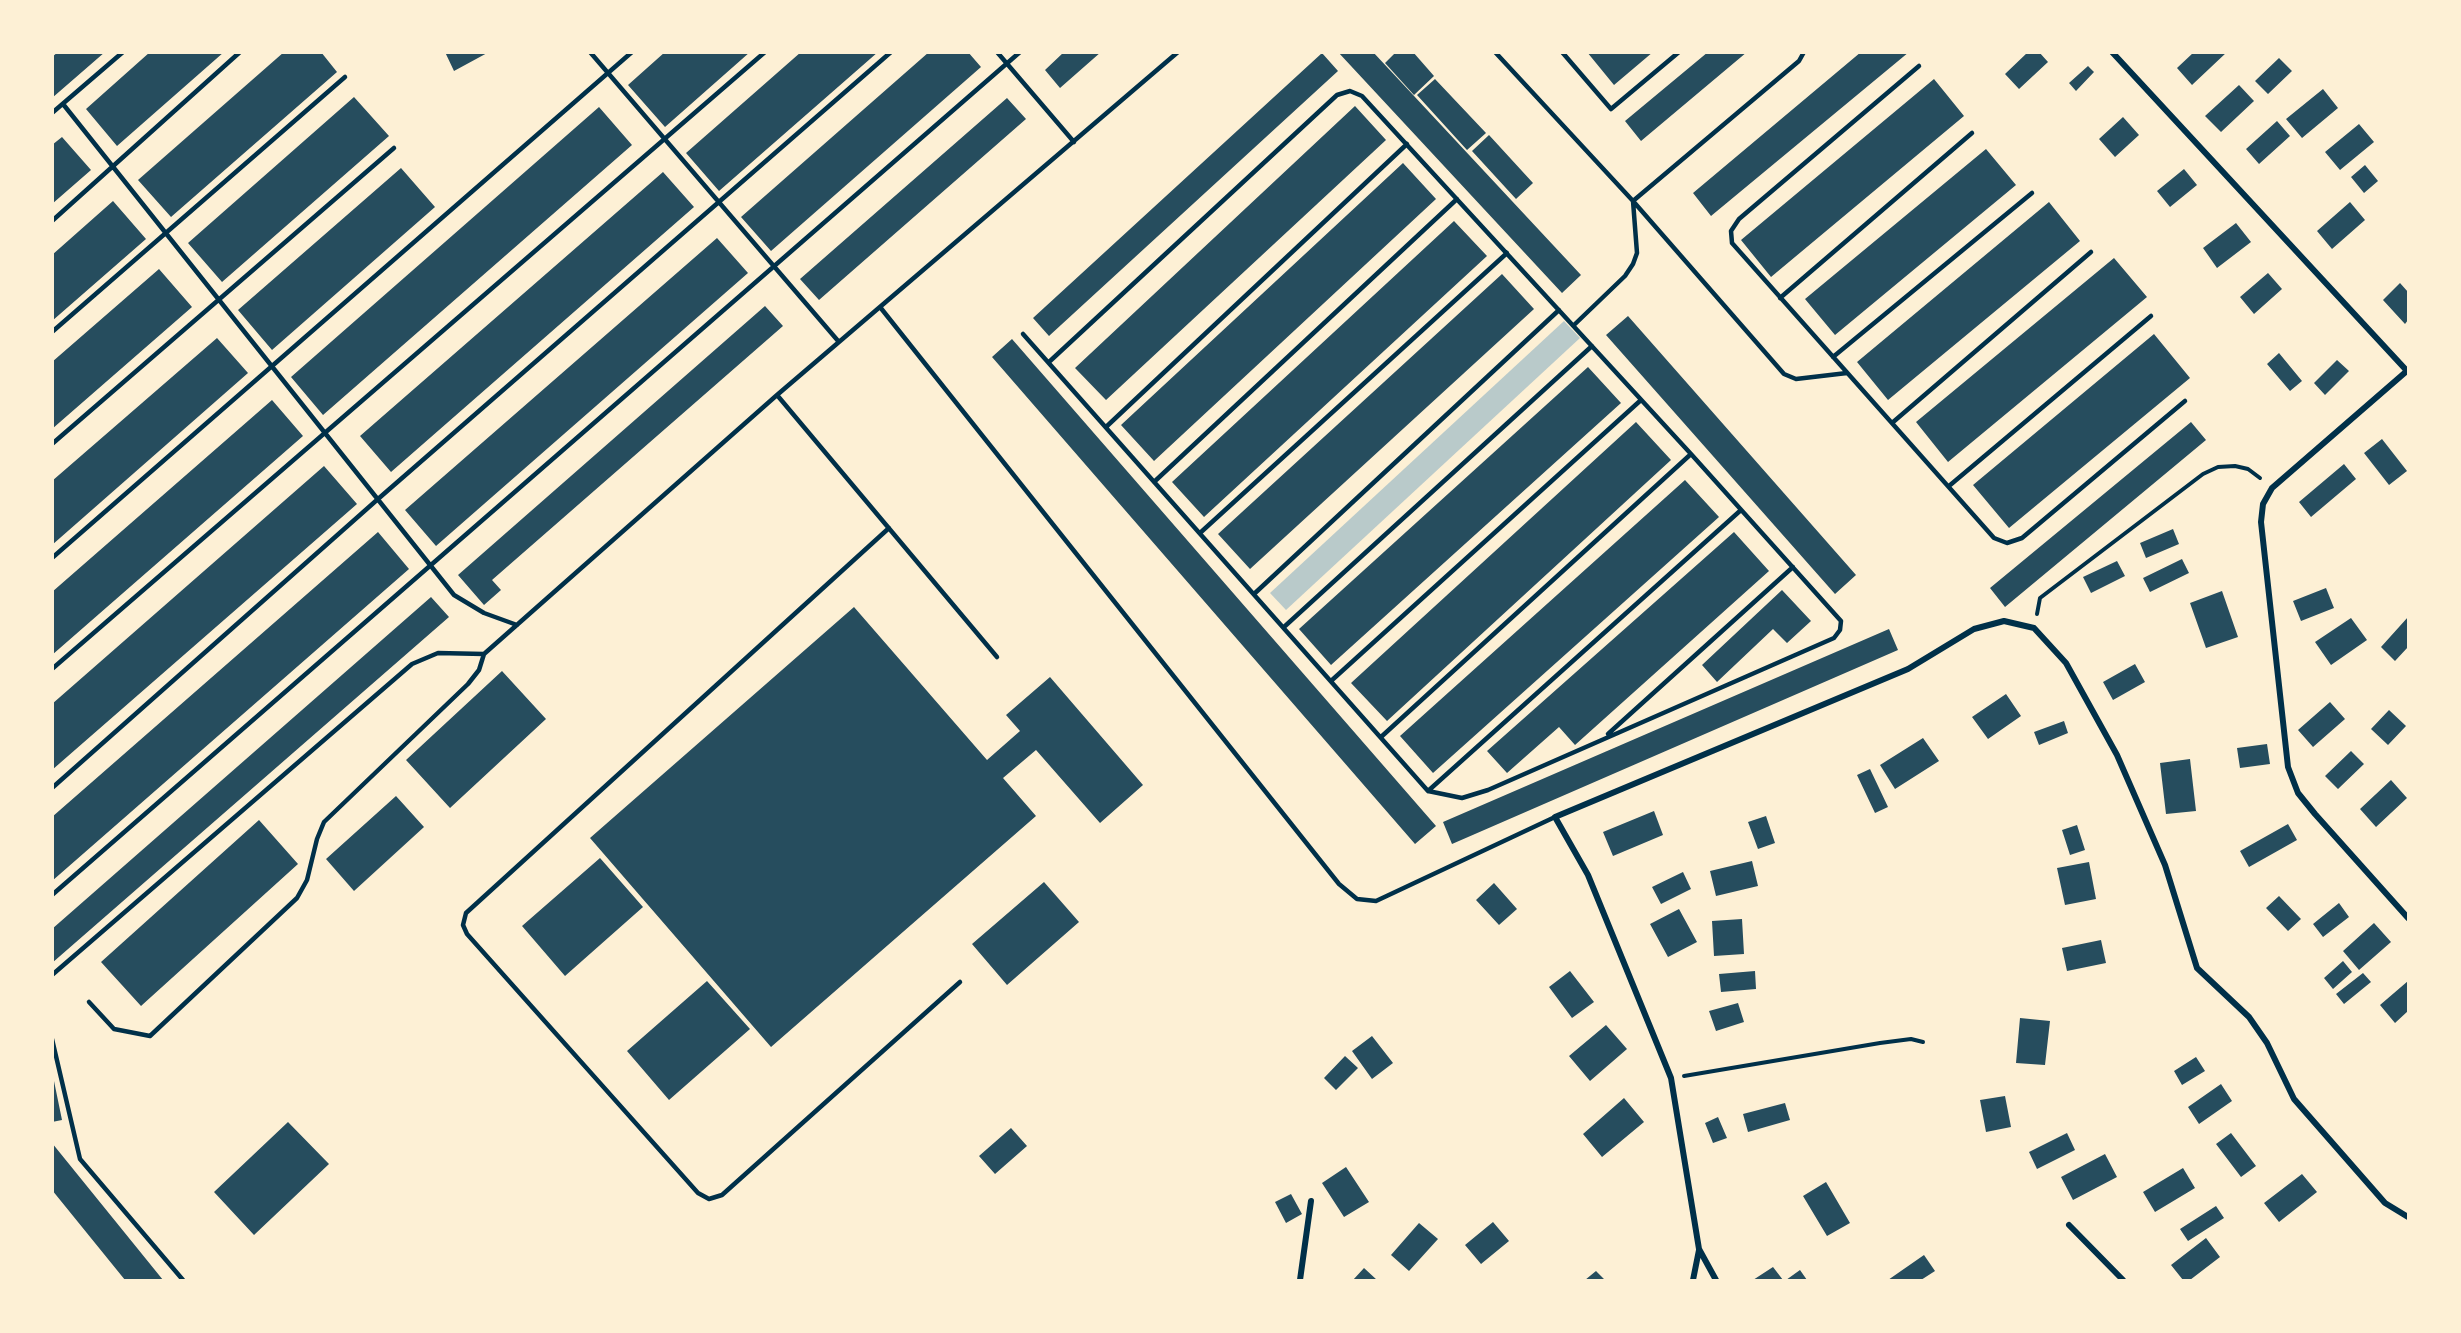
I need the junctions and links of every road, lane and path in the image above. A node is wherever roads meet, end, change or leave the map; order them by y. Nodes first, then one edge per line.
1 (123, 52) edge
2 (240, 52) edge
3 (590, 52) edge
4 (632, 52) edge
5 (765, 52) edge
6 (891, 52) edge
7 (997, 52) edge
8 (1020, 52) edge
9 (1178, 52) edge
10 (1495, 52) edge
11 (1562, 52) edge
12 (1679, 52) edge
13 (1804, 52) edge
14 (2112, 52) edge
15 (1007, 64) junction
16 (1919, 66) dead end
17 (608, 74) junction
18 (345, 77) dead end
19 (63, 104) junction
20 (52, 113) edge
21 (1972, 133) dead end
22 (664, 139) junction
23 (1074, 142) junction
24 (1407, 144) junction
25 (394, 147) dead end
26 (113, 166) junction
27 (2032, 194) dead end
28 (1458, 199) junction
29 (1633, 201) junction
30 (719, 203) junction
31 (52, 221) edge
32 (166, 233) junction
33 (2091, 252) dead end
34 (1507, 253) junction
35 (774, 267) junction
36 (1779, 298) junction
37 (219, 300) junction
38 (880, 307) junction
39 (1559, 310) junction
40 (2151, 316) dead end
41 (1574, 325) junction
42 (52, 332) edge
43 (1023, 334) dead end
44 (839, 342) junction
45 (1592, 346) junction
46 (1833, 357) junction
47 (1049, 362) junction
48 (272, 367) junction
49 (2408, 371) edge
50 (1847, 373) junction
51 (777, 395) junction
52 (1641, 400) junction
53 (2185, 401) dead end
54 (1892, 423) junction
55 (1106, 427) junction
56 (325, 433) junction
57 (52, 444) edge
58 (1691, 454) junction
59 (2248, 469) dead end
60 (1155, 482) junction
61 (1949, 486) junction
62 (378, 500) junction
63 (1741, 510) junction
64 (889, 528) junction
65 (1200, 533) junction
66 (52, 558) edge
67 (430, 566) junction
68 (1793, 567) junction
69 (1254, 594) junction
70 (517, 625) junction
71 (1284, 627) junction
72 (2034, 628) junction
73 (484, 654) junction
74 (997, 657) dead end
75 (52, 669) edge
76 (1331, 681) junction
77 (1381, 737) junction
78 (1605, 737) junction
79 (52, 788) edge
80 (1428, 791) junction
81 (1555, 817) junction
82 (52, 895) edge
83 (2409, 918) edge
84 (52, 975) edge
85 (960, 982) dead end
86 (89, 1002) dead end
87 (52, 1039) edge
88 (1923, 1042) dead end
89 (1671, 1078) junction
90 (1311, 1201) dead end
91 (2409, 1217) edge
92 (2069, 1225) dead end
93 (1699, 1249) junction
94 (183, 1281) edge
95 (1300, 1281) edge
96 (1693, 1281) edge
97 (1716, 1281) edge
98 (2123, 1281) edge

1 - 19 lane
2 - 26 lane
3 - 17 lane
4 - 17 lane
5 - 22 lane
6 - 30 lane
7 - 15 lane
8 - 15 lane
9 - 23 lane
10 - 29 lane
11 - 12 lane
13 - 29 lane
14 - 49 street
15 - 23 lane
15 - 35 lane
16 - 36 lane
17 - 22 lane
17 - 48 lane
18 - 32 lane
19 - 20 lane
19 - 26 lane
21 - 36 lane
22 - 30 lane
22 - 56 lane
23 - 38 lane
24 - 28 lane
24 - 47 lane
24 - 55 lane
25 - 37 lane
26 - 31 lane
26 - 32 lane
27 - 46 lane
28 - 34 lane
28 - 60 lane
29 - 41 lane
29 - 50 lane
30 - 35 lane
30 - 62 lane
32 - 37 lane
32 - 42 lane
33 - 54 lane
34 - 39 lane
34 - 65 lane
35 - 44 lane
35 - 67 lane
36 - 46 lane
37 - 48 lane
37 - 57 lane
38 - 44 lane
38 - 81 lane
39 - 41 lane
39 - 69 lane
40 - 61 lane
41 - 45 lane
43 - 47 lane
44 - 51 lane
45 - 52 lane
45 - 71 lane
46 - 50 lane
47 - 55 lane
48 - 56 lane
48 - 66 lane
49 - 83 street
50 - 54 lane
51 - 64 lane
51 - 70 lane
52 - 58 lane
52 - 76 lane
53 - 61 lane
54 - 61 lane
55 - 60 lane
56 - 62 lane
56 - 75 lane
58 - 63 lane
58 - 77 lane
59 - 72 path
60 - 65 lane
62 - 67 lane
62 - 79 lane
63 - 68 lane
63 - 80 lane
64 - 74 lane
64 - 85 lane
65 - 69 lane
67 - 70 lane
67 - 82 lane
68 - 78 lane
68 - 78 lane
69 - 71 lane
70 - 73 lane
71 - 76 lane
72 - 81 street
72 - 91 street
73 - 84 lane
73 - 86 lane
76 - 77 lane
77 - 80 lane
78 - 80 lane
81 - 89 street
87 - 94 lane
88 - 89 path
89 - 93 street
90 - 95 street
92 - 98 street
93 - 96 street
93 - 97 street

